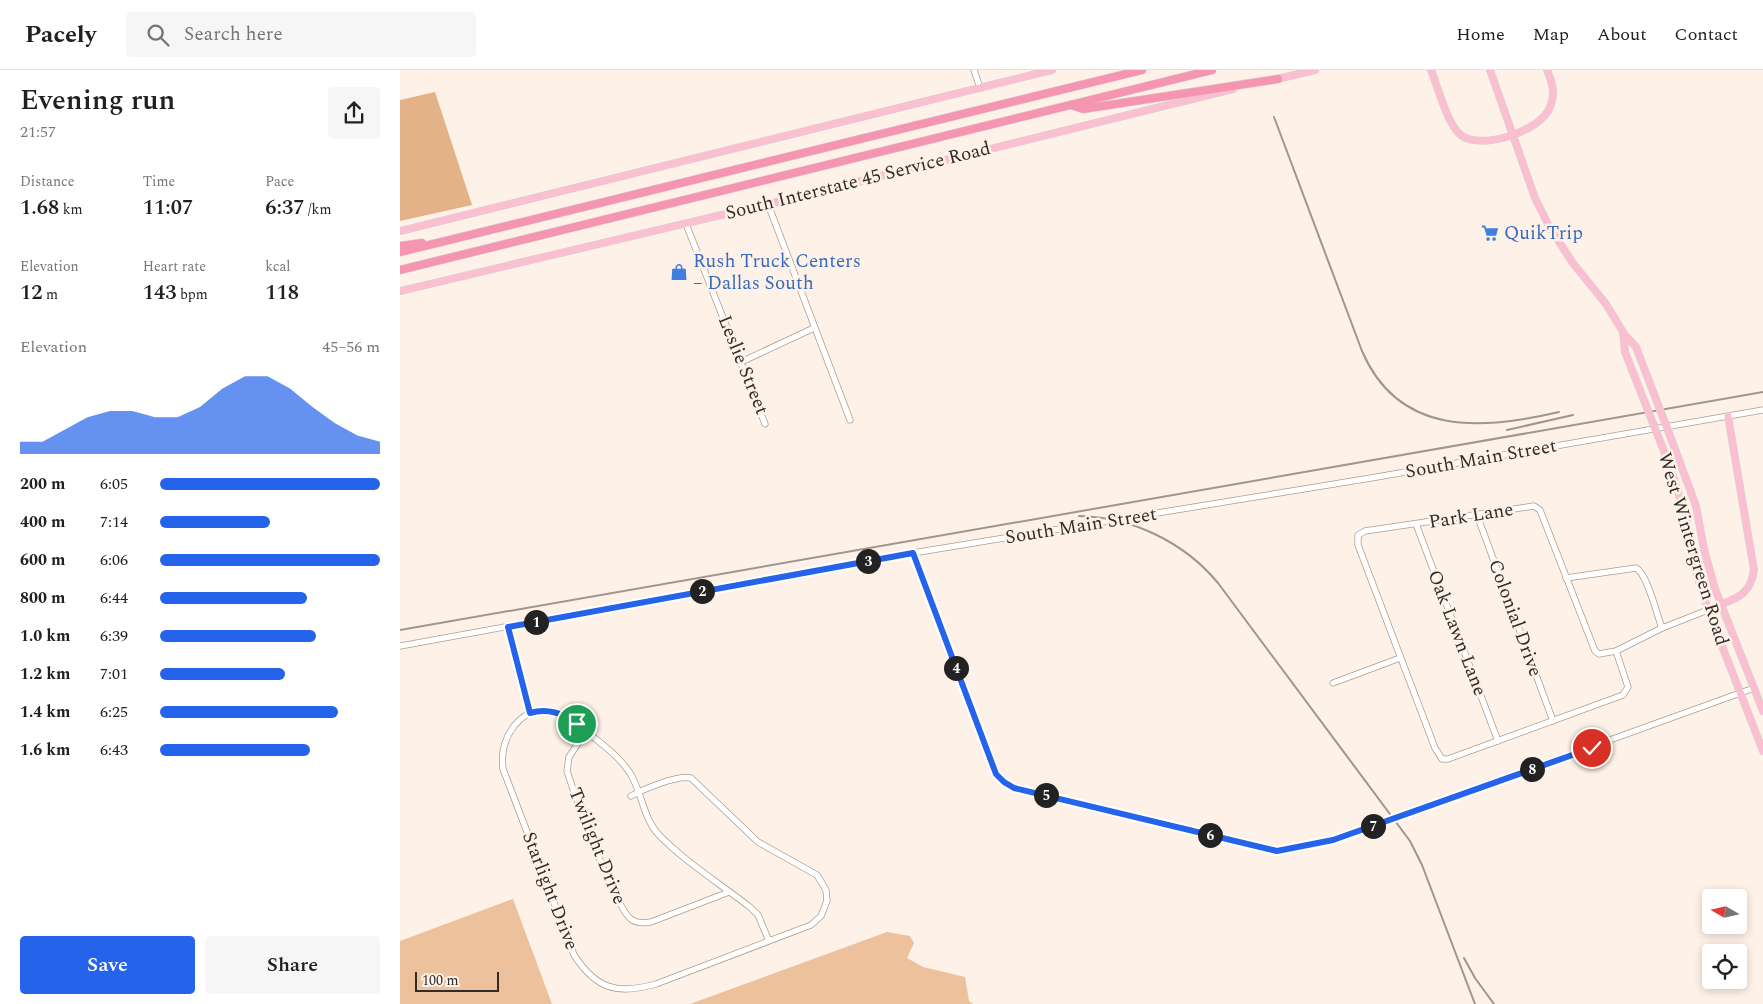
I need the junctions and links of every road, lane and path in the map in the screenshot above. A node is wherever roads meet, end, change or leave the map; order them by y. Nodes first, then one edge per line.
1 (974, 70) edge
2 (1052, 70) edge
3 (1124, 70) edge
4 (1142, 70) edge
5 (1212, 70) edge
6 (1315, 70) edge
7 (1431, 70) edge
8 (1490, 70) edge
9 (1547, 70) edge
10 (1278, 79) junction
11 (1102, 80) junction
12 (980, 88) junction
13 (1069, 105) junction
14 (1512, 134) junction
15 (768, 204) junction
16 (686, 224) junction
17 (400, 231) edge
18 (434, 244) junction
19 (400, 246) edge
20 (400, 252) edge
21 (400, 270) edge
22 (400, 291) edge
23 (814, 328) junction
24 (1623, 332) junction
25 (741, 362) junction
26 (1763, 410) edge
27 (1728, 416) junction
28 (850, 420) dead end
29 (766, 424) dead end
30 (1477, 515) junction
31 (1416, 524) junction
32 (913, 553) junction
33 (1566, 578) junction
34 (1721, 604) junction
35 (1708, 610) junction
36 (508, 627) junction
37 (1662, 628) junction
38 (400, 646) edge
39 (1616, 651) junction
40 (1400, 658) junction
41 (1333, 683) dead end
42 (1754, 688) junction
43 (1741, 694) junction
44 (1763, 711) edge
45 (530, 713) junction
46 (1553, 721) junction
47 (586, 731) junction
48 (1498, 741) junction
49 (1763, 751) edge
50 (638, 792) junction
51 (631, 796) dead end
52 (729, 892) junction
53 (769, 941) junction

1 - 12 street
2 - 12 main road
3 - 11 highway
4 - 11 highway
5 - 13 highway
6 - 10 main road, South Interstate 45 Service Road
7 - 14 main road
8 - 14 main road
9 - 14 main road
10 - 13 highway
10 - 15 main road, South Interstate 45 Service Road
11 - 18 highway
12 - 17 main road
13 - 21 highway
14 - 24 main road
15 - 16 main road, South Interstate 45 Service Road
15 - 23 street
16 - 22 main road, South Interstate 45 Service Road
16 - 25 street, Leslie Street
18 - 19 highway
18 - 20 highway
23 - 25 street
23 - 28 street
24 - 34 main road, West Wintergreen Road, bridge
24 - 35 main road, West Wintergreen Road, bridge
25 - 29 street, Leslie Street
26 - 27 street, South Main Street
27 - 32 street, South Main Street
27 - 34 main road
30 - 31 street, Park Lane
30 - 33 street, Park Lane
30 - 46 street, Colonial Drive
31 - 40 street, Park Lane
31 - 48 street, Oak Lawn Lane
32 - 36 street, South Main Street
32 - 43 street
33 - 37 street
33 - 39 street, Park Lane
34 - 35 main road
34 - 42 main road, West Wintergreen Road
35 - 37 street
35 - 43 main road, West Wintergreen Road
36 - 38 street, South Main Street
36 - 45 street
37 - 39 street
39 - 46 street, Park Lane
40 - 41 street
40 - 48 street, Park Lane
42 - 43 street
42 - 44 main road, West Wintergreen Road
43 - 49 main road, West Wintergreen Road
45 - 47 street
45 - 53 street, Starlight Drive
46 - 48 street, Park Lane
47 - 50 street
47 - 52 street, Twilight Drive
50 - 51 street
50 - 52 street
50 - 53 street, Starlight Drive
52 - 53 street

